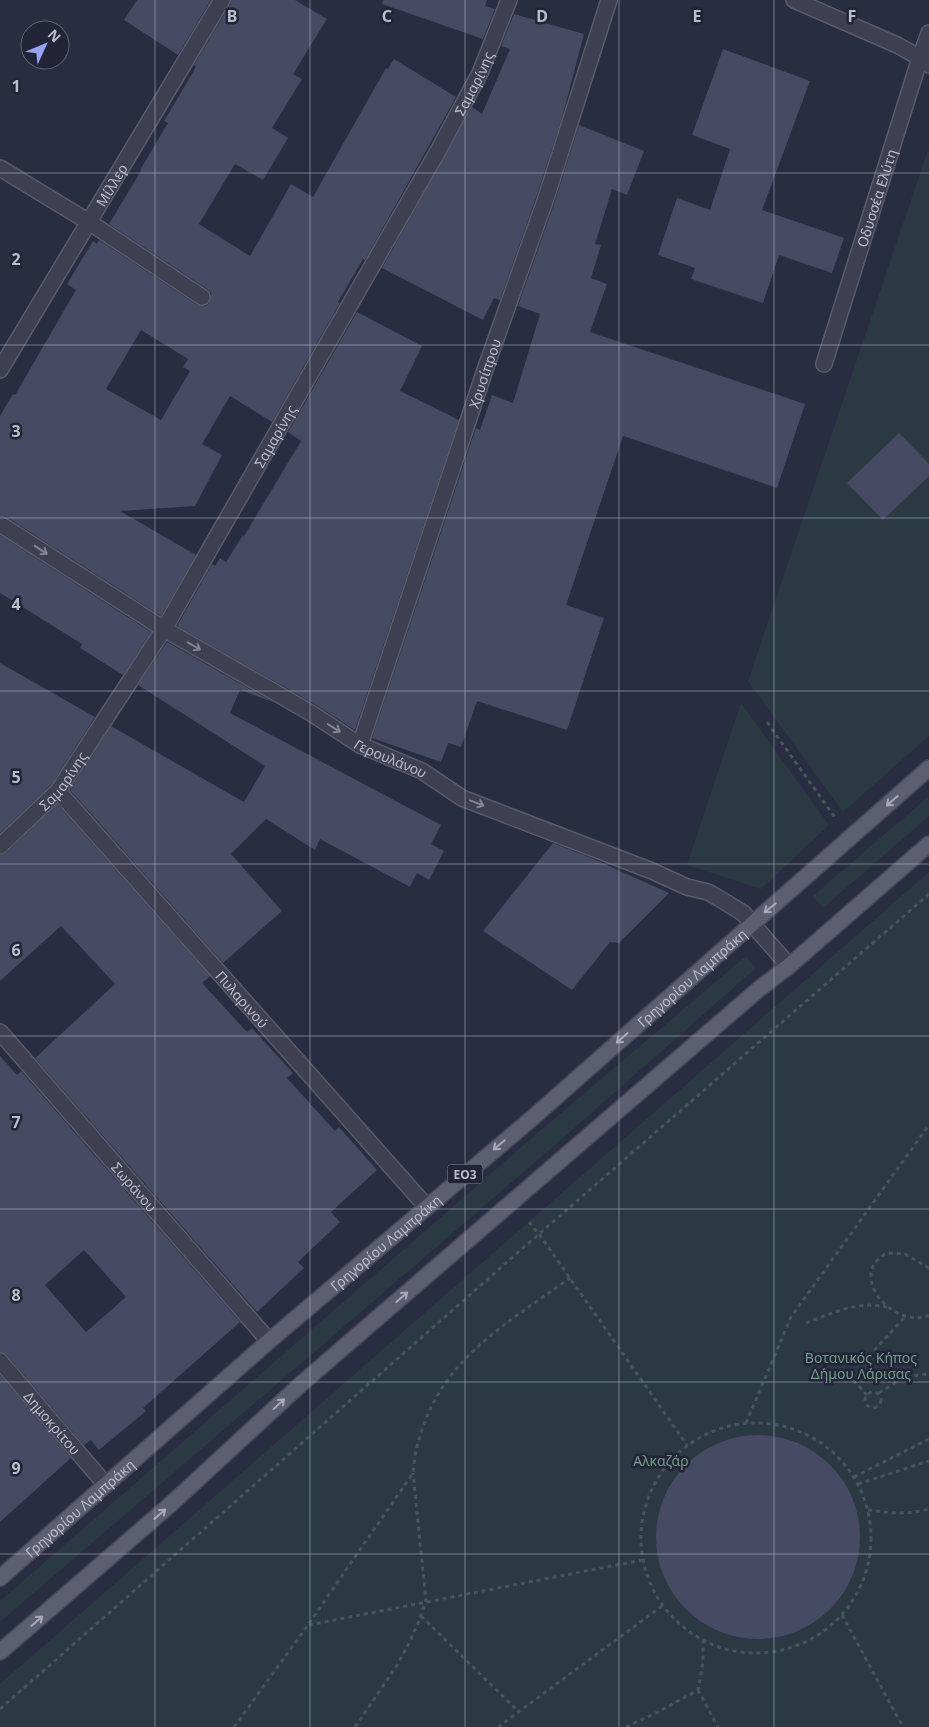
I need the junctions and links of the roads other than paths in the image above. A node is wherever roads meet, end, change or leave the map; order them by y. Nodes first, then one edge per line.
1 (222, 0) edge
2 (509, 0) edge
3 (610, 0) edge
4 (794, 0) edge
5 (929, 32) edge
6 (924, 61) edge
7 (0, 168) edge
8 (89, 222) junction
9 (202, 297) dead end
10 (824, 364) dead end
11 (0, 370) edge
12 (0, 524) edge
13 (164, 628) junction
14 (360, 745) junction
15 (929, 768) edge
16 (58, 791) junction
17 (929, 844) edge
18 (0, 846) edge
19 (752, 923) junction
20 (789, 966) junction
21 (0, 1032) edge
22 (426, 1206) junction
23 (269, 1341) junction
24 (0, 1360) edge
25 (106, 1485) junction
26 (0, 1578) edge
27 (0, 1652) edge

1 - 8 street, Μίλλερ
2 - 13 street, Σαμαρίνης
3 - 14 street, Χρυσίπpου
4 - 6 street
5 - 6 street, Οδυσσέα Ελύτη
6 - 10 street, Οδυσσέα Ελύτη
7 - 8 street
8 - 9 street
8 - 11 street, Μίλλερ
12 -> 13 street, Γερουλάνου
13 -> 14 street, Γερουλάνου
13 - 16 street, Σαμαρίνης
14 -> 19 street, Γερουλάνου
15 -> 19 main road, Γρηγορίου Λαμπράκη / ΕΟ3
16 - 18 street, Σαμαρίνης
16 - 22 street, Πυλαρινού
17 - 20 main road
19 - 20 street, Γερουλάνου
19 -> 22 main road, Γρηγορίου Λαμπράκη / ΕΟ3
27 -> 20 main road
21 - 23 street, Σωράνου
22 - 23 main road, Γρηγορίου Λαμπράκη / ΕΟ3
23 - 25 main road, Γρηγορίου Λαμπράκη / ΕΟ3
24 - 25 street, Δημοκρίτου
25 - 26 main road, Γρηγορίου Λαμπράκη / ΕΟ3

